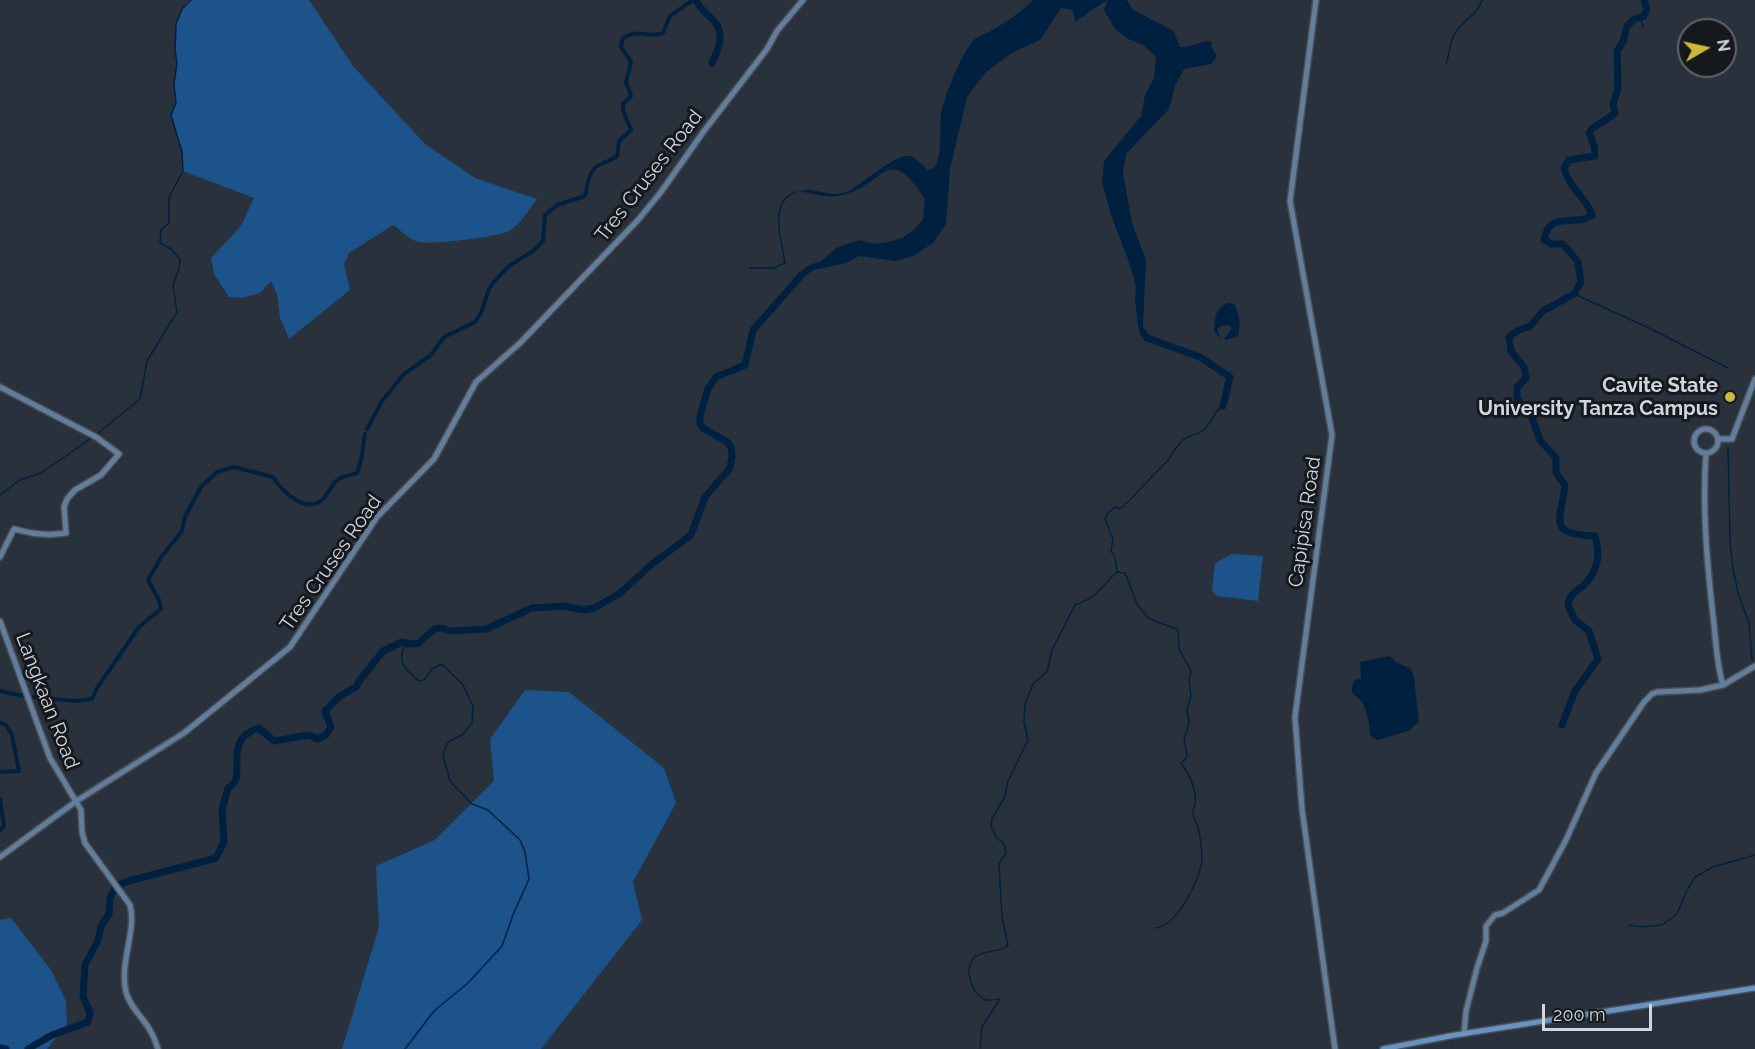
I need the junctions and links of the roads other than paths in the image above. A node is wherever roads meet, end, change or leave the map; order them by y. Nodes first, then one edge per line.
1 (803, 0) edge
2 (1316, 0) edge
3 (1755, 379) edge
4 (0, 387) edge
5 (1718, 439) junction
6 (1706, 453) junction
7 (0, 557) edge
8 (0, 621) edge
9 (1755, 666) edge
10 (1723, 685) junction
11 (75, 802) junction
12 (0, 857) edge
13 (1755, 988) edge
14 (1464, 1034) junction
15 (158, 1049) edge
16 (1335, 1049) edge
17 (1383, 1049) edge

1 - 11 main road, Tres Cruses Road
2 - 16 main road, Capipisa Road
3 - 5 main road
4 - 7 main road
5 - 6 main road
5 - 6 main road
6 - 10 main road
8 - 11 main road, Langkaan Road
9 - 10 main road
10 - 14 main road
11 - 12 main road, Tres Cruses Road
11 - 15 main road, Langkaan Road
13 - 14 main road
14 - 17 main road

